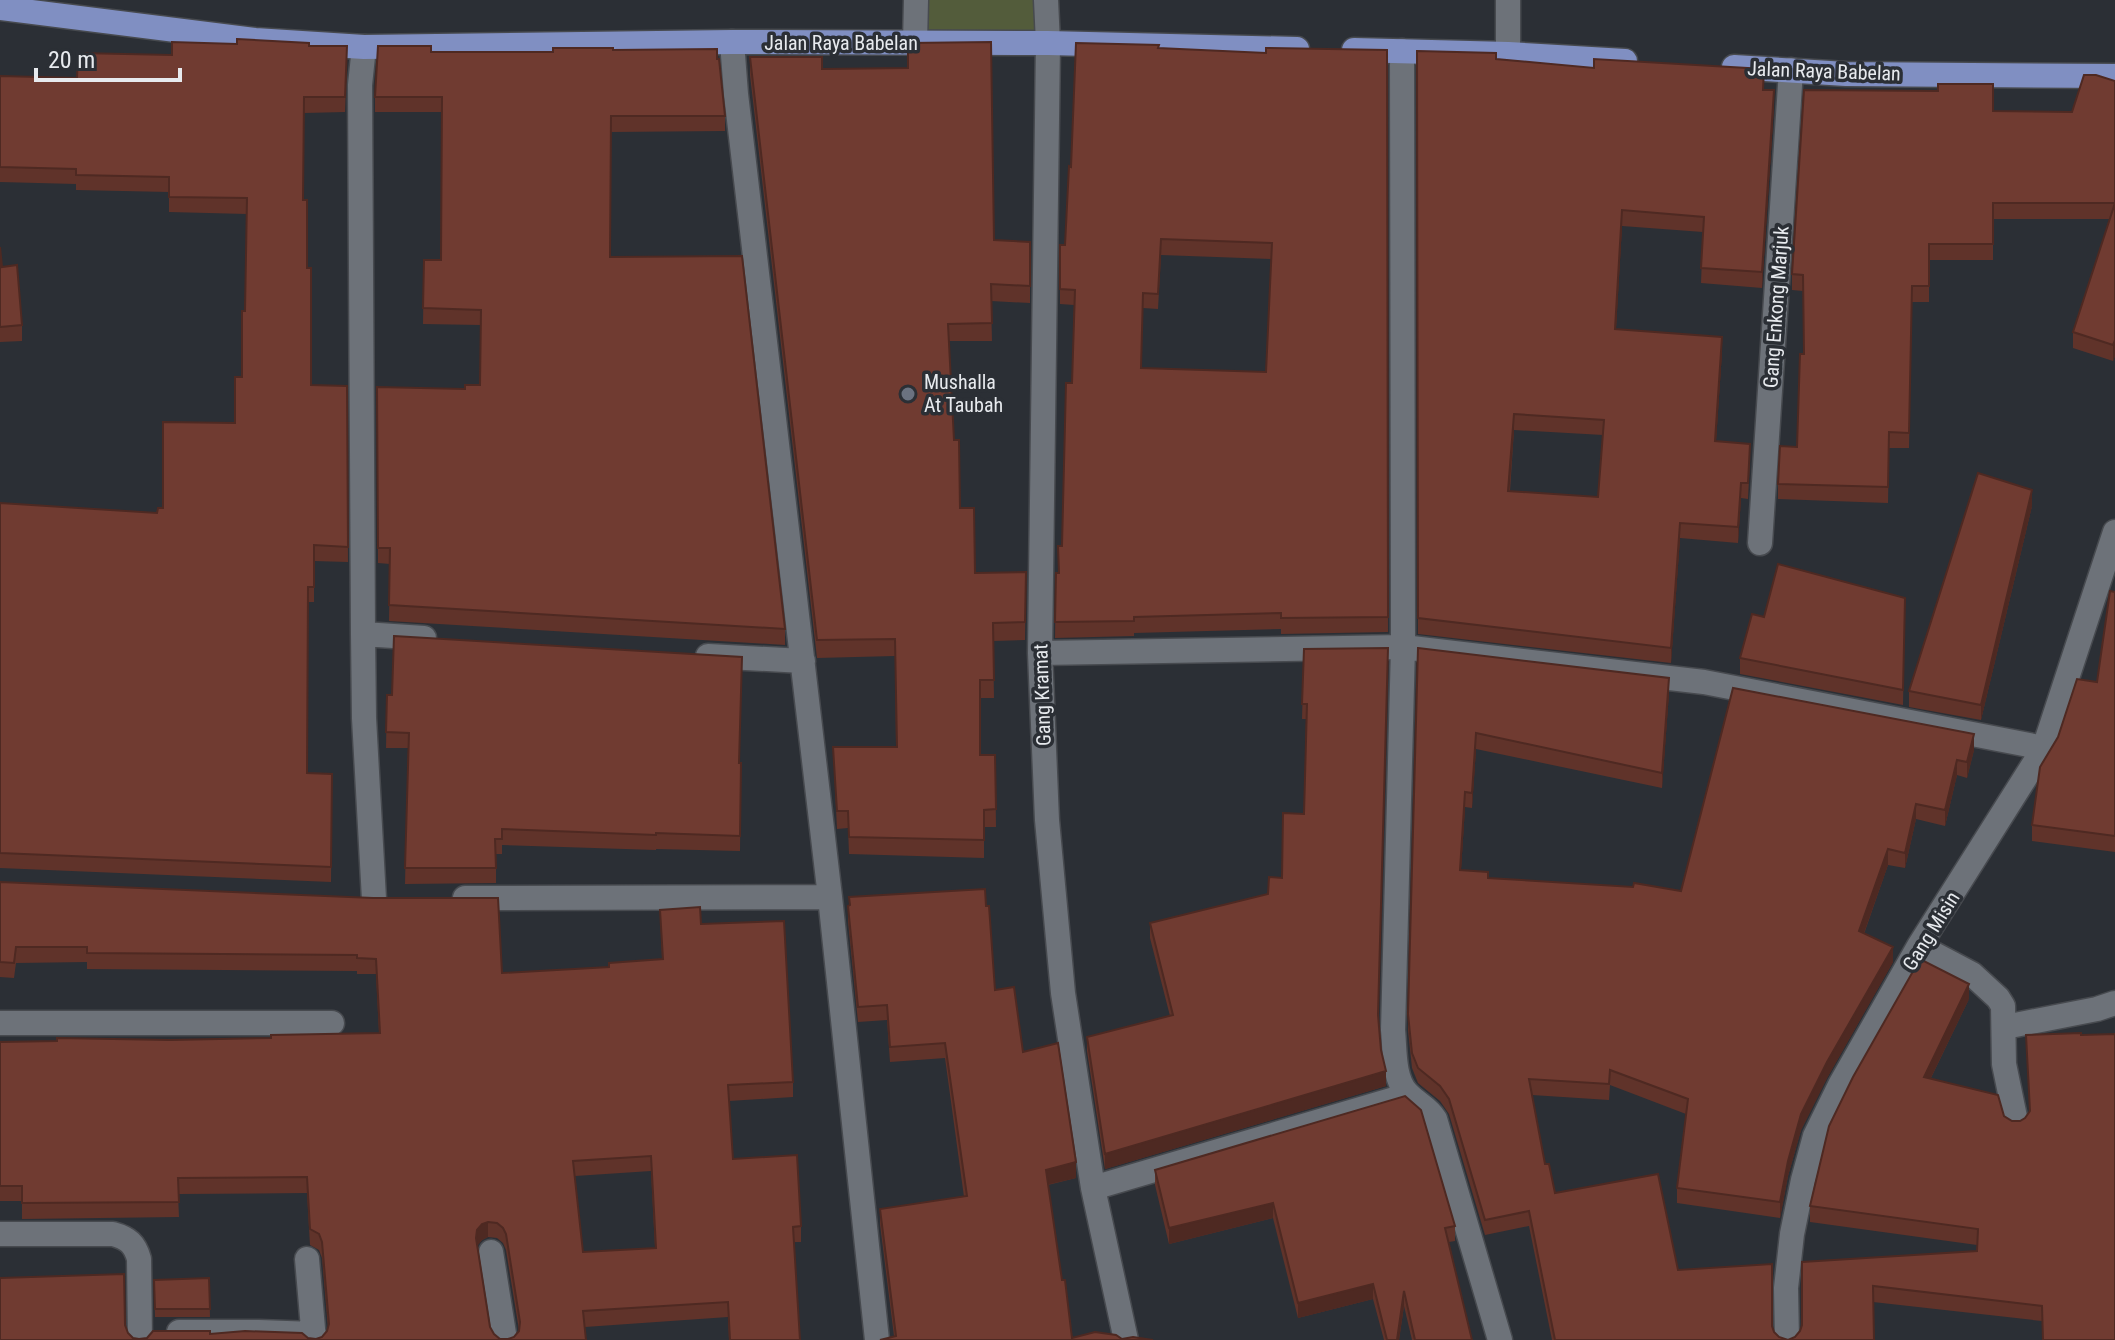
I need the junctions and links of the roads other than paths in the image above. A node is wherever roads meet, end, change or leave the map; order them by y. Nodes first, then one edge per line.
1 (916, 0) edge
2 (1046, 0) edge
3 (1508, 0) edge
4 (0, 8) edge
5 (732, 42) junction
6 (915, 43) junction
7 (1048, 43) junction
8 (364, 47) junction
9 (1402, 51) junction
10 (1508, 54) junction
11 (1650, 62) edge
12 (1713, 66) edge
13 (1791, 70) junction
14 (2115, 76) edge
15 (2115, 532) edge
16 (1760, 543) dead end
17 (363, 634) junction
18 (441, 639) edge
19 (1403, 647) junction
20 (1040, 653) junction
21 (693, 655) edge
22 (803, 661) junction
23 (2044, 748) junction
24 (830, 897) junction
25 (374, 898) edge
26 (437, 898) edge
27 (1919, 946) junction
28 (2115, 1003) edge
29 (0, 1023) edge
30 (332, 1023) dead end
31 (2005, 1027) junction
32 (1408, 1095) junction
33 (2016, 1122) edge
34 (1093, 1188) junction
35 (0, 1234) edge
36 (491, 1252) dead end
37 (307, 1259) dead end
38 (140, 1336) edge
39 (314, 1337) edge
40 (505, 1340) edge
41 (877, 1340) edge
42 (1126, 1340) edge
43 (1500, 1340) edge
44 (1787, 1340) edge

1 - 6 street
2 - 7 street, Gang Kramat
3 - 10 street
4 - 8 main road, Jalan Raya Babelan
5 - 6 main road, Jalan Raya Babelan
5 - 8 main road, Jalan Raya Babelan
5 - 22 street
6 - 7 main road, Jalan Raya Babelan
7 - 9 main road, Jalan Raya Babelan
7 - 20 street, Gang Kramat
8 - 17 street
9 - 10 main road, Jalan Raya Babelan
9 - 19 street
10 - 11 main road, Jalan Raya Babelan
12 - 13 main road, Jalan Raya Babelan
13 - 14 main road, Jalan Raya Babelan
13 - 16 street, Gang Enkong Marjuk
15 - 23 street, Gang Misin
17 - 18 street
17 - 25 street
19 - 20 street
19 - 23 street
19 - 32 street
20 - 34 street, Gang Kramat
21 - 22 street
22 - 24 street
23 - 27 street, Gang Misin
24 - 26 street
24 - 41 street
27 - 31 street
27 - 44 street, Gang Misin
28 - 31 street
29 - 30 street
31 - 33 street
32 - 34 street
32 - 43 street
34 - 42 street, Gang Kramat
35 - 38 street
36 - 40 street
37 - 39 street
38 - 39 street

